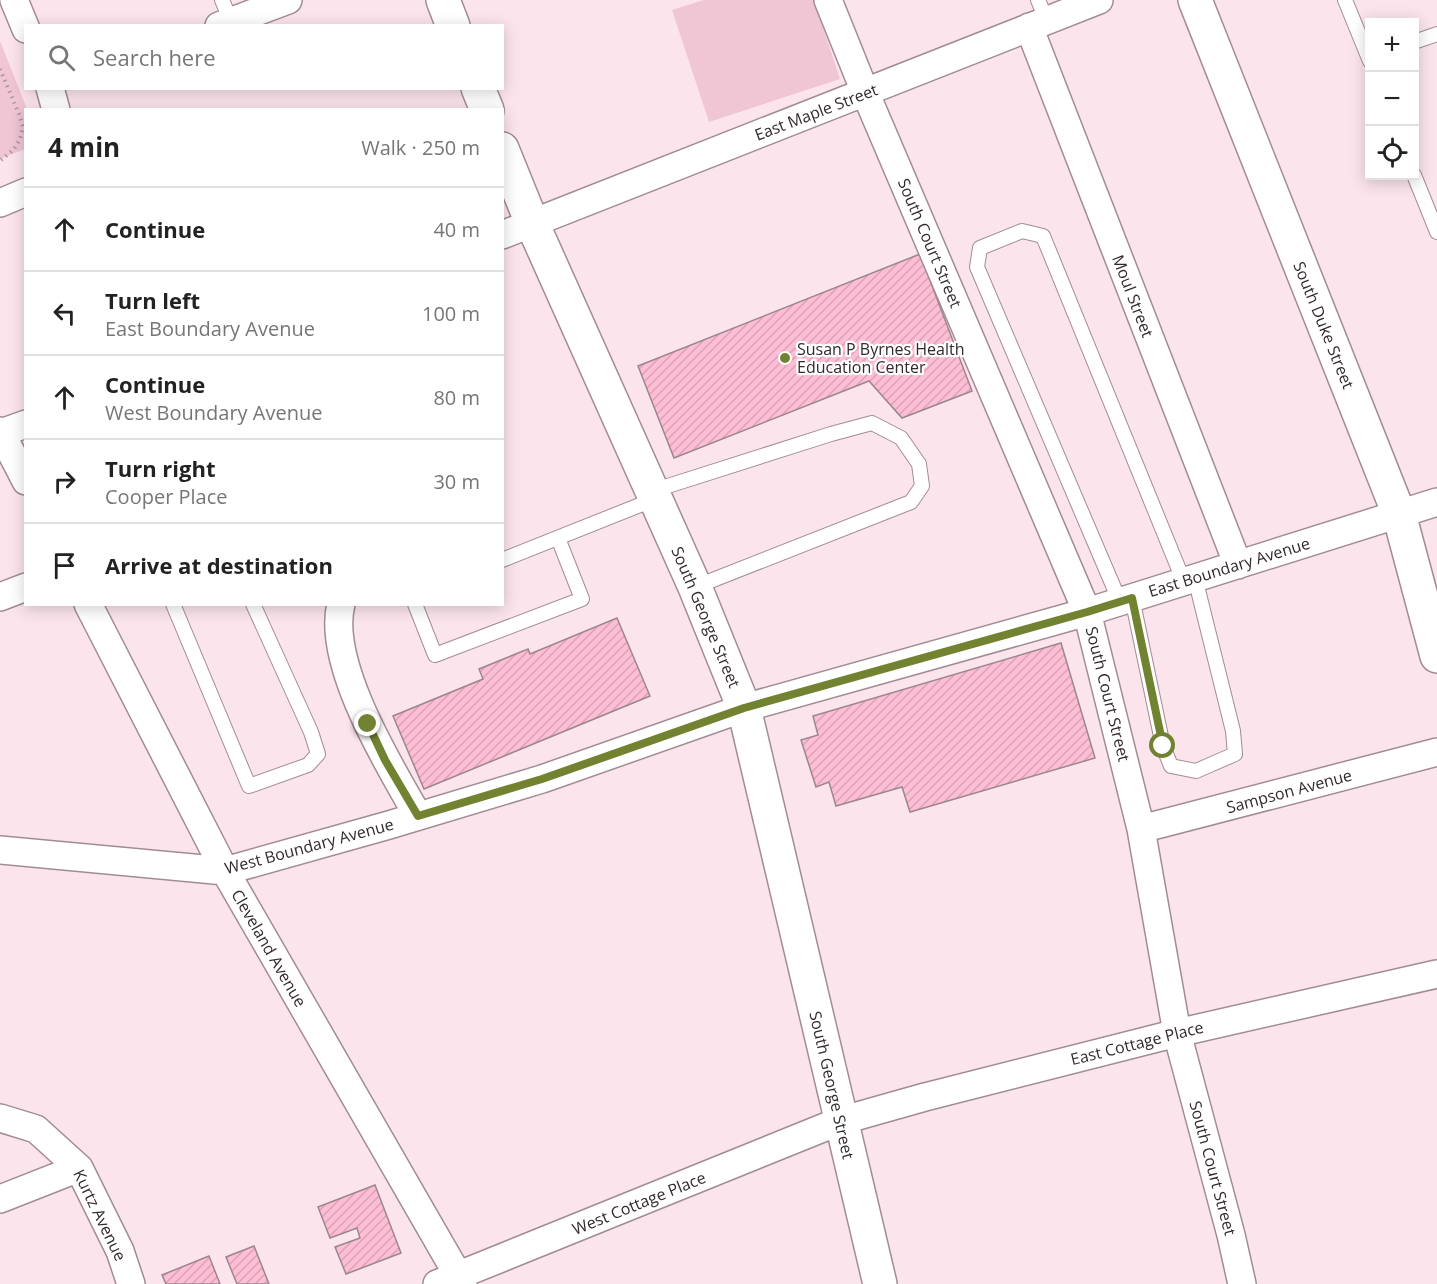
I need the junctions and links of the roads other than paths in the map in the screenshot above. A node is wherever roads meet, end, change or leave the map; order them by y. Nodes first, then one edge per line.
1 (14, 0) edge
2 (288, 0) edge
3 (443, 0) edge
4 (828, 0) edge
5 (1099, 0) edge
6 (1195, 0) edge
7 (1345, 0) edge
8 (224, 15) edge
9 (1038, 16) edge
10 (24, 24) edge
11 (452, 24) edge
12 (1437, 34) edge
13 (1419, 40) edge
14 (1365, 51) edge
15 (479, 90) edge
16 (865, 92) junction
17 (486, 108) edge
18 (504, 160) edge
19 (1416, 180) edge
20 (24, 193) edge
21 (0, 203) edge
22 (517, 229) edge
23 (1437, 232) edge
24 (9, 429) edge
25 (24, 475) edge
26 (653, 495) junction
27 (1437, 502) edge
28 (1399, 514) junction
29 (558, 538) junction
30 (504, 559) edge
31 (1238, 565) junction
32 (1189, 580) junction
33 (695, 587) junction
34 (24, 588) edge
35 (0, 597) edge
36 (1126, 600) junction
37 (89, 606) edge
38 (176, 606) edge
39 (255, 606) edge
40 (341, 606) edge
41 (416, 606) edge
42 (1087, 612) junction
43 (1437, 656) edge
44 (744, 708) junction
45 (1437, 752) edge
46 (418, 816) junction
47 (1141, 829) junction
48 (0, 850) edge
49 (225, 871) junction
50 (1437, 974) edge
51 (1177, 1033) junction
52 (0, 1118) edge
53 (840, 1121) junction
54 (79, 1168) junction
55 (0, 1199) edge
56 (453, 1281) edge
57 (131, 1284) edge
58 (879, 1284) edge
59 (1242, 1284) edge

1 - 10 street
2 - 8 street
3 - 11 main road
4 - 16 street, South Court Street
5 - 9 street, East Maple Street
6 - 28 main road, South Duke Street
7 - 14 lane
9 - 16 street, East Maple Street
9 - 31 street, Moul Street
12 - 13 lane
15 - 17 main road
16 - 22 street, East Maple Street
16 - 42 street, South Court Street
18 - 22 main road, South George Street
19 - 23 lane
20 - 21 street
22 - 26 main road, South George Street
24 - 25 street
26 - 29 lane
26 - 33 main road, South George Street
26 - 33 lane
27 - 28 street, East Boundary Avenue
28 - 31 street, East Boundary Avenue
28 - 43 main road, South Duke Street
29 - 30 lane
29 - 41 lane
31 - 32 street, East Boundary Avenue
32 - 36 street, East Boundary Avenue
32 - 36 lane
32 - 36 lane
33 - 44 main road, South George Street
34 - 35 street
36 - 42 street, East Boundary Avenue
37 - 49 street, Cleveland Avenue
38 - 39 lane
40 - 46 street
42 - 44 street, East Boundary Avenue
42 - 47 street, South Court Street
44 - 46 street, West Boundary Avenue
44 - 53 main road, South George Street
45 - 47 street, Sampson Avenue
46 - 49 street, West Boundary Avenue
47 - 51 street, South Court Street
48 - 49 street, West Boundary Avenue
49 - 56 street, Cleveland Avenue
50 - 51 street, East Cottage Place
51 - 53 street, East Cottage Place
51 - 59 street, South Court Street
52 - 54 street, Kurtz Avenue
53 - 56 street, West Cottage Place
53 - 58 main road, South George Street
54 - 55 street
54 - 57 street, Kurtz Avenue

